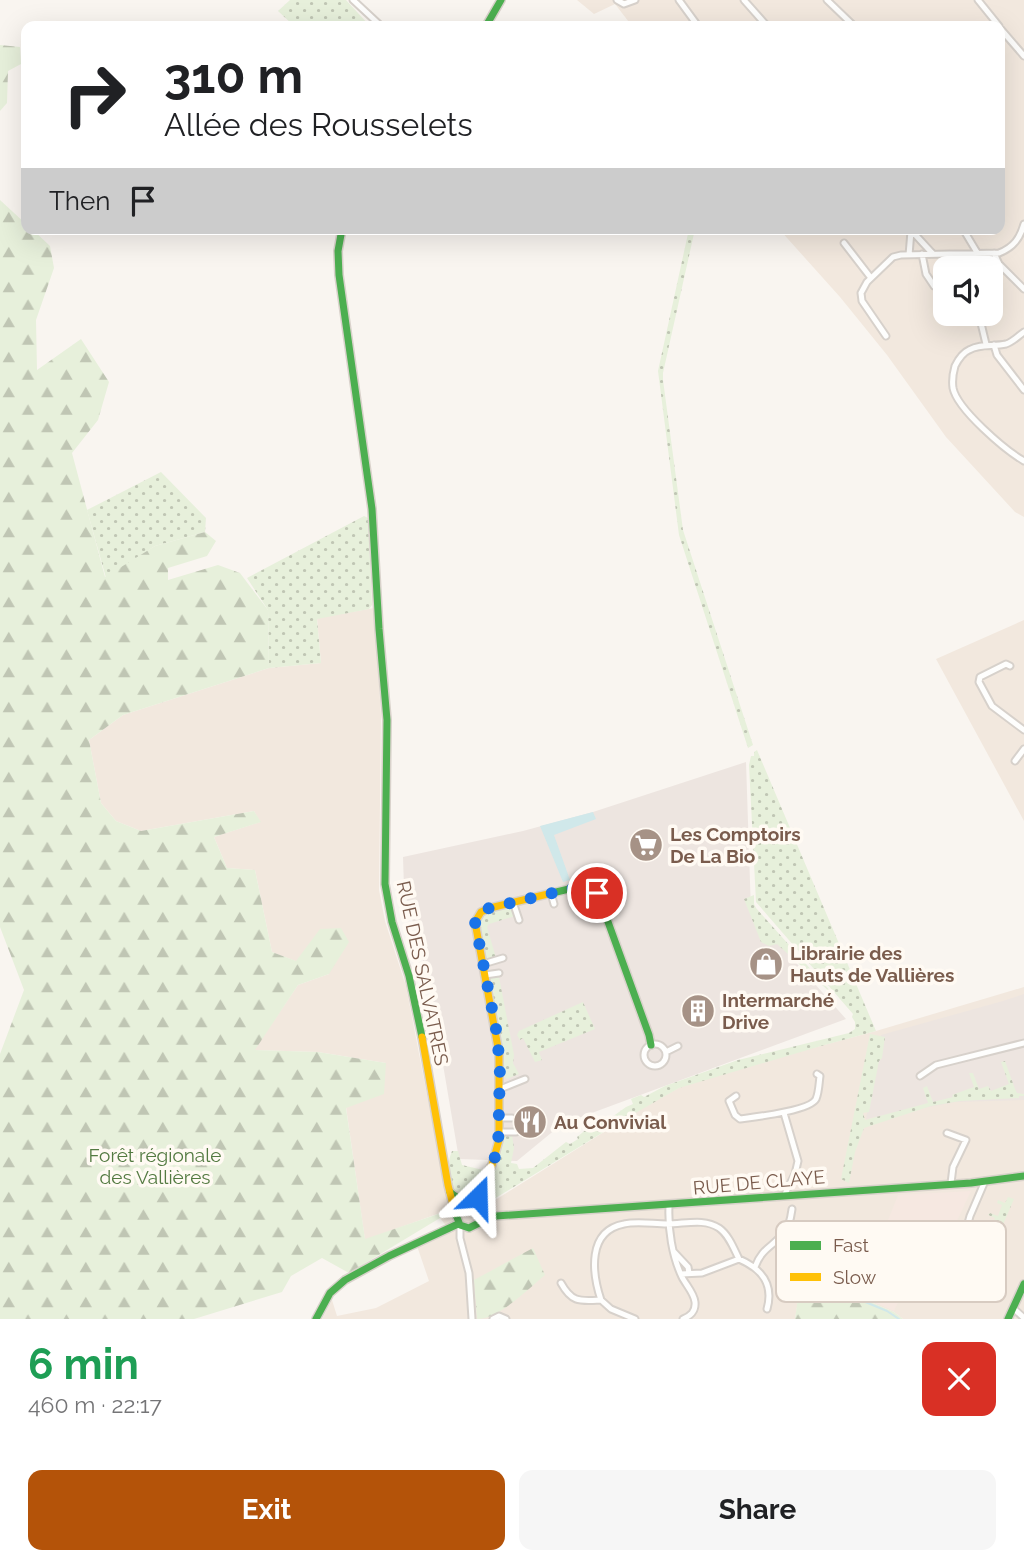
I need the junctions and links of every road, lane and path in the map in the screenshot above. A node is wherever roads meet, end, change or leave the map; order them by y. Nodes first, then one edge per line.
1 (353, 0) edge
2 (501, 0) edge
3 (617, 0) edge
4 (635, 0) edge
5 (679, 0) edge
6 (744, 0) edge
7 (827, 0) edge
8 (978, 0) edge
9 (376, 21) edge
10 (489, 21) edge
11 (694, 21) edge
12 (764, 21) edge
13 (849, 21) edge
14 (994, 21) edge
15 (1005, 34) edge
16 (1024, 56) edge
17 (1024, 224) edge
18 (341, 235) edge
19 (911, 235) edge
20 (916, 235) edge
21 (966, 235) edge
22 (844, 243) dead end
23 (994, 253) junction
24 (922, 254) junction
25 (933, 254) junction
26 (978, 254) junction
27 (909, 255) junction
28 (871, 278) junction
29 (933, 284) edge
30 (1024, 289) edge
31 (982, 326) edge
32 (1024, 332) edge
33 (887, 336) dead end
34 (986, 344) junction
35 (994, 345) junction
36 (1024, 390) edge
37 (1024, 461) edge
38 (1010, 666) dead end
39 (1024, 730) edge
40 (1024, 749) edge
41 (1015, 761) dead end
42 (571, 888) junction
43 (551, 893) junction
44 (575, 901) dead end
45 (513, 902) junction
46 (554, 904) dead end
47 (519, 920) dead end
48 (503, 958) dead end
49 (483, 964) junction
50 (499, 973) dead end
51 (485, 975) junction
52 (1024, 1043) edge
53 (651, 1045) junction
54 (678, 1046) dead end
55 (666, 1052) junction
56 (817, 1074) dead end
57 (920, 1076) dead end
58 (525, 1079) dead end
59 (500, 1089) junction
60 (736, 1096) dead end
61 (784, 1113) junction
62 (499, 1118) junction
63 (513, 1118) dead end
64 (499, 1132) junction
65 (516, 1132) dead end
66 (947, 1133) dead end
67 (1024, 1176) edge
68 (985, 1181) junction
69 (951, 1183) junction
70 (480, 1187) junction
71 (449, 1191) junction
72 (784, 1196) junction
73 (468, 1202) junction
74 (669, 1206) junction
75 (479, 1209) junction
76 (792, 1209) dead end
77 (496, 1216) junction
78 (457, 1220) junction
79 (790, 1221) edge
80 (969, 1221) edge
81 (668, 1224) junction
82 (475, 1225) junction
83 (439, 1231) junction
84 (776, 1240) edge
85 (460, 1241) junction
86 (674, 1252) junction
87 (739, 1259) junction
88 (755, 1267) junction
89 (689, 1273) junction
90 (681, 1274) junction
91 (561, 1283) dead end
92 (1024, 1284) edge
93 (601, 1300) junction
94 (1013, 1308) junction
95 (767, 1309) dead end
96 (1024, 1318) edge
97 (317, 1319) edge
98 (472, 1319) edge
99 (493, 1319) edge
100 (506, 1319) edge
101 (635, 1319) edge
102 (683, 1319) edge
103 (1008, 1319) edge

1 - 9 street
2 - 10 street
3 - 4 street
5 - 11 street
6 - 12 street
7 - 13 street
8 - 14 street
15 - 16 street
17 - 23 street
18 - 71 street, RUE DES SALVATRES
19 - 27 street
20 - 25 street
21 - 26 street
22 - 28 street
23 - 26 street
23 - 30 street
24 - 25 street
24 - 27 street
24 - 29 street
25 - 26 street
27 - 28 street
28 - 33 street
31 - 34 street
32 - 35 street
34 - 35 street
34 - 37 street
35 - 36 street
38 - 39 street
40 - 41 street
42 - 43 street
42 - 44 street
42 - 53 street
43 - 45 street
43 - 46 street
45 - 47 street
45 - 49 street
48 - 49 street
49 - 51 street
50 - 51 street
51 - 59 street
52 - 57 street
53 - 55 street
53 - 55 street
54 - 55 street
56 - 61 street
58 - 59 street
59 - 62 street
60 - 61 street
61 - 72 street
62 - 63 street
62 - 64 street
64 - 65 street
64 - 70 street
66 - 69 street
67 - 68 street, RUE DE CLAYE
68 - 69 street, RUE DE CLAYE
68 - 80 street
69 - 72 street, RUE DE CLAYE
70 - 73 street
70 - 75 street
71 - 73 street
71 - 78 street, RUE DES SALVATRES
72 - 74 street, RUE DE CLAYE
73 - 75 street
73 - 78 street
74 - 77 street, RUE DE CLAYE
74 - 81 street
75 - 77 street, RUE DE CLAYE
75 - 82 street
76 - 79 street
77 - 82 street, RUE DE CLAYE
78 - 82 street
78 - 83 street
78 - 85 street
81 - 86 street
81 - 87 street
81 - 93 street
82 - 85 street
83 - 85 street
83 - 97 street
84 - 88 street
85 - 98 street
86 - 89 street
86 - 90 street
87 - 88 street
87 - 89 street
88 - 95 street
89 - 90 street
90 - 102 street
91 - 93 street
92 - 94 street
93 - 101 street
94 - 96 street
94 - 103 street
99 - 100 street

